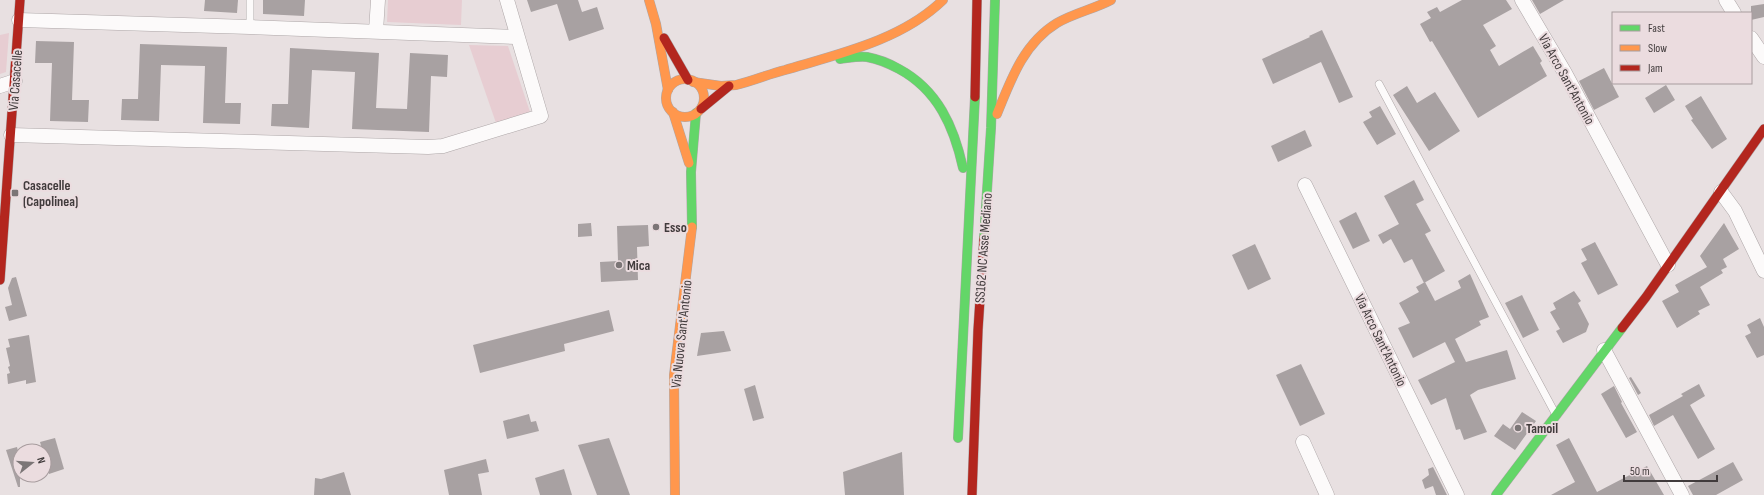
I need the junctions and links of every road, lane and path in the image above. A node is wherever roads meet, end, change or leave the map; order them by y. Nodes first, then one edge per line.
1 (20, 0) edge
2 (250, 0) edge
3 (378, 0) edge
4 (507, 0) edge
5 (649, 0) edge
6 (943, 0) edge
7 (977, 0) edge
8 (995, 0) edge
9 (1111, 0) edge
10 (1522, 0) edge
11 (1726, 0) edge
12 (1733, 12) edge
13 (19, 20) junction
14 (656, 24) junction
15 (250, 27) junction
16 (376, 31) junction
17 (518, 37) junction
18 (1752, 39) edge
19 (1764, 57) edge
20 (821, 59) junction
21 (15, 81) junction
22 (690, 81) junction
23 (1379, 84) dead end
24 (0, 86) edge
25 (729, 86) junction
26 (668, 90) junction
27 (14, 105) junction
28 (0, 110) edge
29 (698, 111) junction
30 (673, 112) junction
31 (991, 128) junction
32 (1764, 129) edge
33 (11, 136) junction
34 (4, 169) edge
35 (692, 172) junction
36 (1305, 185) dead end
37 (1721, 192) junction
38 (969, 199) junction
39 (1668, 265) junction
40 (1764, 271) edge
41 (0, 273) edge
42 (1604, 350) junction
43 (1556, 414) junction
44 (1303, 442) dead end
45 (958, 449) dead end
46 (1498, 494) edge
47 (675, 495) edge
48 (972, 495) edge
49 (1327, 495) edge
50 (1457, 495) edge
51 (1682, 495) edge

1 - 13 main road, Via Casacelle
2 - 15 lane
3 - 16 street
4 - 17 street
5 - 14 main road, Via Nuova Sant'Antonio
6 - 20 main road
7 - 38 main road, SS162 NC Asse Mediano
8 - 31 main road, SS162 NC Asse Mediano
9 - 31 main road
10 - 39 street, Via Arco Sant'Antonio
11 - 12 street
13 - 15 street
13 - 21 main road, Via Casacelle
14 - 22 main road, Via Nuova Sant'Antonio
14 - 26 main road, Via Nuova Sant'Antonio
15 - 16 street
16 - 17 street
17 - 33 street
18 - 19 street
20 - 25 main road
20 - 38 main road
21 - 24 street
21 - 27 main road, Via Casacelle
22 - 25 main road
22 - 26 main road
22 - 29 main road, Via Nuova Sant'Antonio
23 - 43 lane
25 - 29 main road
26 - 30 main road, Via Nuova Sant'Antonio
27 - 28 street
27 - 33 main road, Via Casacelle
29 - 30 main road
29 - 35 main road, Via Nuova Sant'Antonio
30 - 35 main road, Via Nuova Sant'Antonio
31 - 48 main road, SS162 NC Asse Mediano
32 - 37 main road
33 - 34 main road, Via Casacelle
34 - 41 main road, Via Casacelle
35 - 47 main road, Via Nuova Sant'Antonio
36 - 50 street, Via Arco Sant'Antonio
37 - 39 main road
37 - 40 street
38 - 45 main road, SS162 NC Asse Mediano
39 - 42 main road
42 - 43 main road
42 - 51 street
43 - 46 main road
44 - 49 street

